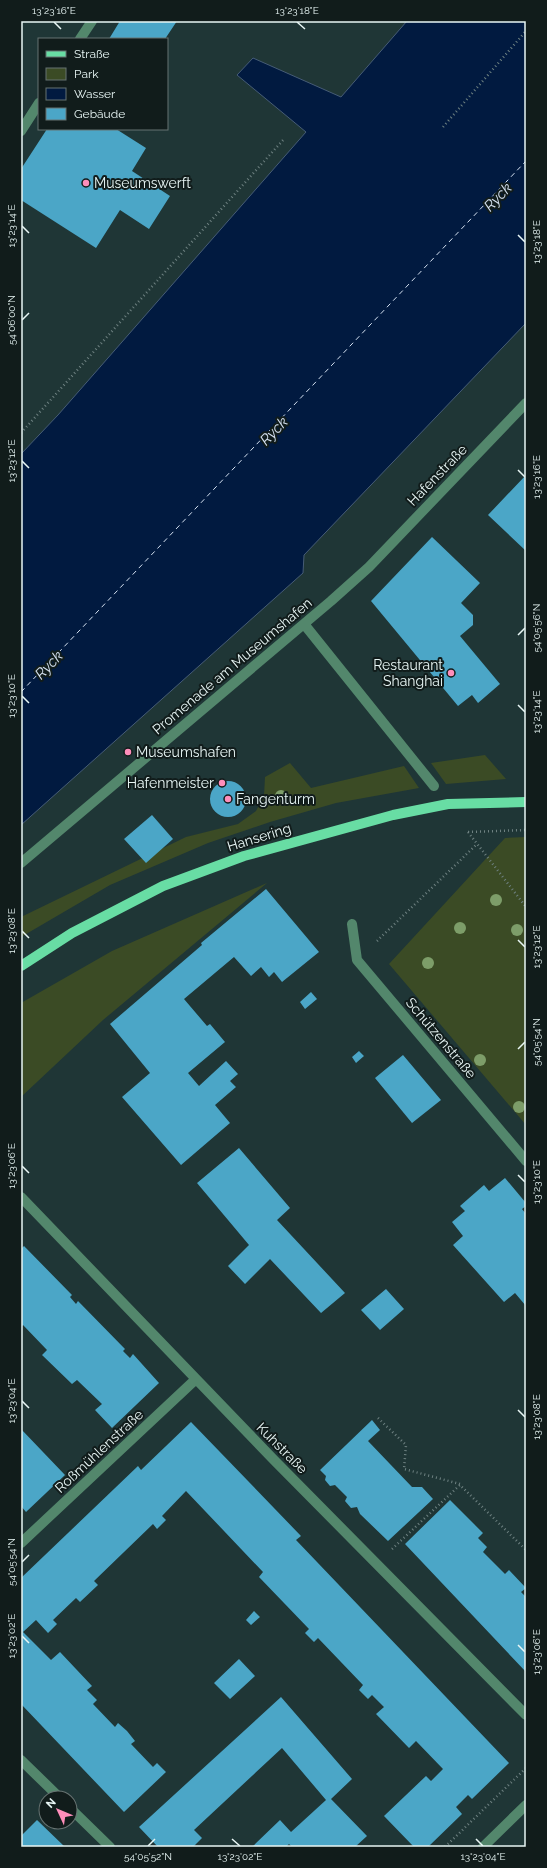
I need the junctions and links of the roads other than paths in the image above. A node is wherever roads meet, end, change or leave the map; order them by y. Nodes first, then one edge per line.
1 (92, 21) edge
2 (81, 38) edge
3 (38, 105) edge
4 (21, 131) edge
5 (526, 403) edge
6 (369, 567) joint
7 (304, 624) junction
8 (434, 786) dead end
9 (526, 802) edge
10 (21, 863) edge
11 (352, 924) dead end
12 (21, 966) edge
13 (526, 1161) edge
14 (21, 1197) edge
15 (196, 1379) junction
16 (21, 1543) edge
17 (526, 1716) edge
18 (21, 1760) edge
19 (52, 1790) edge
20 (526, 1805) edge
21 (78, 1816) edge
22 (110, 1847) edge
23 (483, 1847) edge

1 - 2 street
3 - 4 street
5 - 6 street, Hafenstraße
6 - 7 street, Promenade am Museumshafen
7 - 8 street
7 - 10 street, Promenade am Museumshafen
9 - 12 main road, Hansering
11 - 13 street, Schützenstraße
14 - 15 street, Kuhstraße
15 - 16 street, Roßmühlenstraße
15 - 17 street, Kuhstraße
18 - 19 street
20 - 23 street
21 - 22 street

